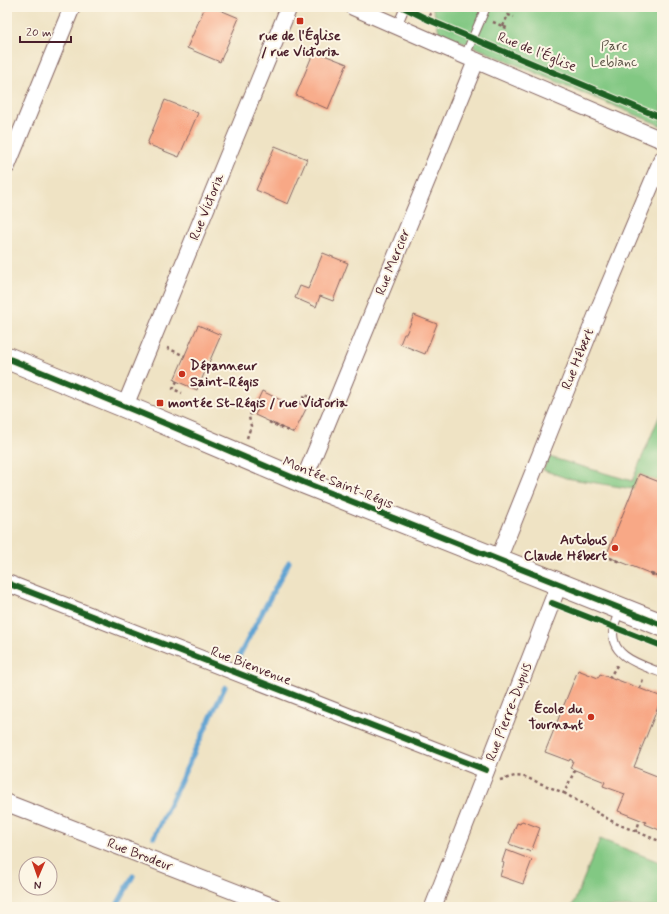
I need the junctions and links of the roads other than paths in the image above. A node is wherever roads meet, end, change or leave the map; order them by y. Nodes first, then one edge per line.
1 (72, 7) edge
2 (289, 7) edge
3 (353, 7) edge
4 (404, 7) edge
5 (486, 7) edge
6 (397, 26) junction
7 (470, 58) junction
8 (662, 140) edge
9 (662, 159) edge
10 (7, 166) edge
11 (7, 358) edge
12 (125, 406) junction
13 (303, 482) junction
14 (498, 560) junction
15 (7, 583) edge
16 (559, 584) junction
17 (620, 608) junction
18 (662, 625) edge
19 (662, 673) edge
20 (490, 776) junction
21 (7, 803) edge
22 (274, 907) edge
23 (433, 907) edge

1 - 10 street
2 - 12 street, Rue Victoria
3 - 6 street
4 - 6 lane
5 - 7 lane
6 - 7 street
7 - 8 street
7 - 13 street, Rue Mercier
9 - 14 street, Rue Hébert
11 - 12 street, Montée Saint-Régis
12 - 13 street, Montée Saint-Régis
13 - 14 street, Montée Saint-Régis
14 - 16 street, Montée Saint-Régis
15 - 20 street, Rue Bienvenue
16 - 17 street, Montée Saint-Régis
16 - 20 street, Rue Pierre-Dupuis
17 - 18 street, Montée Saint-Régis
17 - 19 lane
20 - 23 street, Rue Pierre-Dupuis
21 - 22 street, Rue Brodeur

